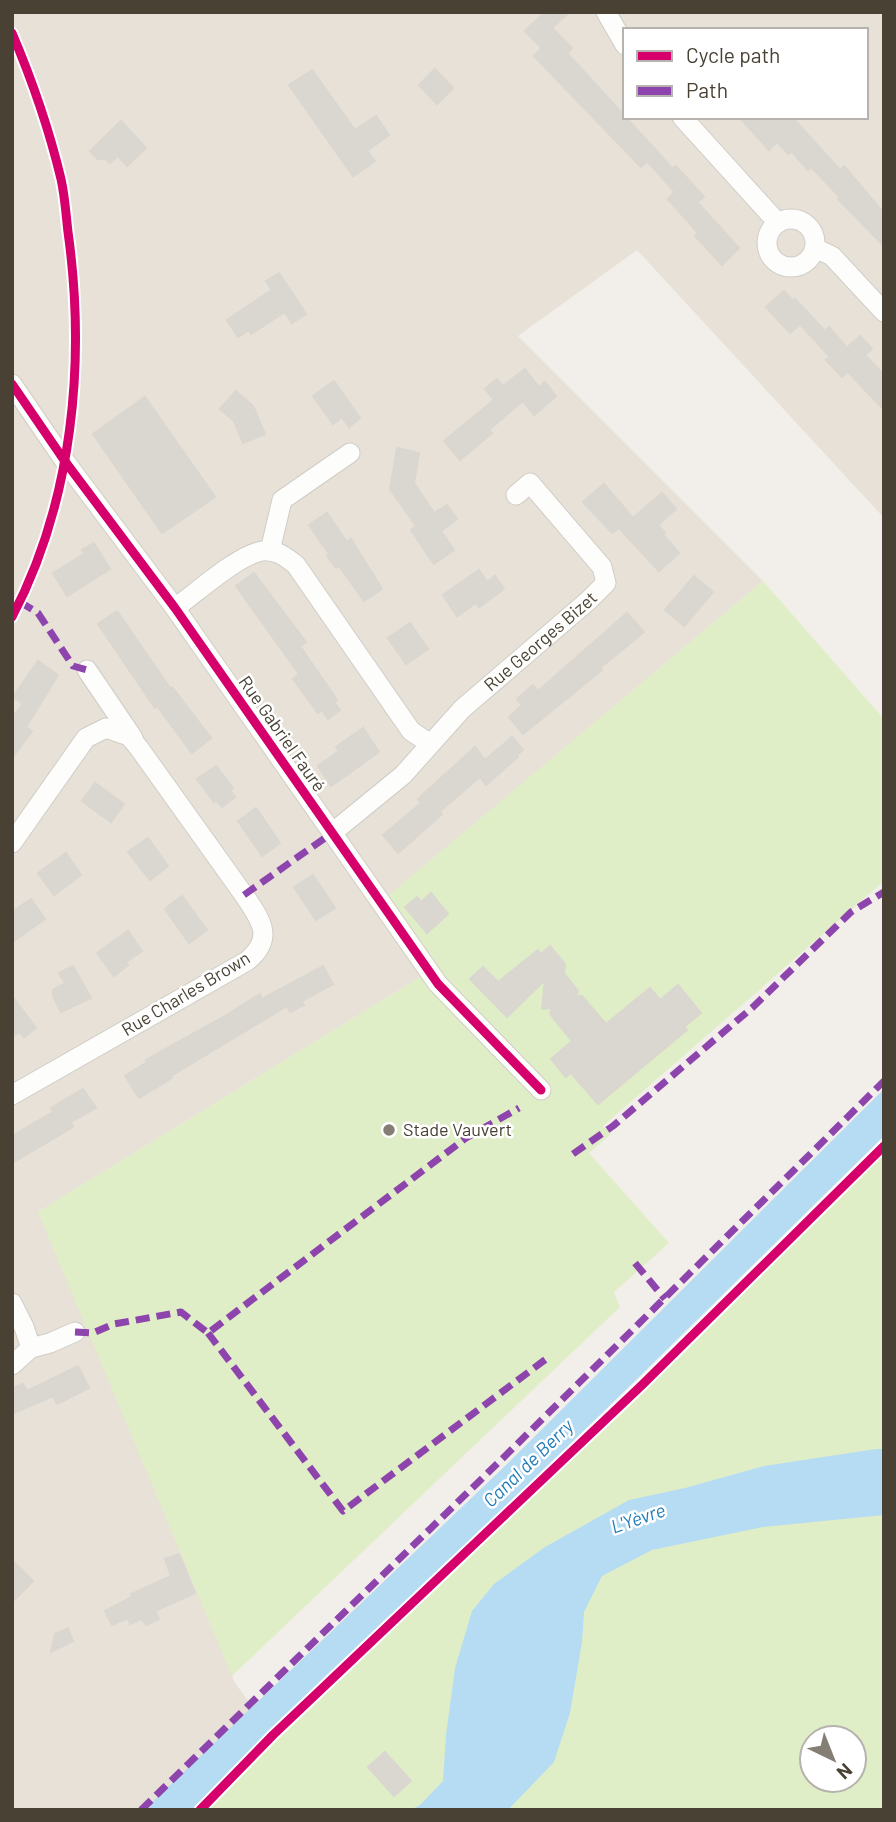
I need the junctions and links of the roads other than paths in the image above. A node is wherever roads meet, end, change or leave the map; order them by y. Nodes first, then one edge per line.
1 (606, 12) edge
2 (623, 42) edge
3 (684, 119) edge
4 (778, 223) junction
5 (815, 247) junction
6 (884, 312) edge
7 (12, 384) edge
8 (350, 453) dead end
9 (516, 495) dead end
10 (270, 551) junction
11 (175, 608) junction
12 (87, 670) dead end
13 (429, 743) junction
14 (139, 748) junction
15 (332, 833) junction
16 (12, 843) edge
17 (541, 1090) dead end
18 (12, 1096) edge
19 (12, 1303) edge
20 (75, 1332) dead end
21 (31, 1348) junction
22 (12, 1365) edge

1 - 2 street
3 - 4 street
4 - 5 street
4 - 5 street
5 - 6 street
7 - 11 street, Rue Gabriel Fauré
8 - 10 street
9 - 13 street, Rue Georges Bizet
10 - 11 street
10 - 13 street
11 - 15 street, Rue Gabriel Fauré
12 - 14 street, Rue Charles Brown
13 - 15 street, Rue Georges Bizet
14 - 16 street, Rue Charles Brown
14 - 18 street, Rue Charles Brown
15 - 17 street, Rue Gabriel Fauré
19 - 21 street
20 - 21 street
21 - 22 street

